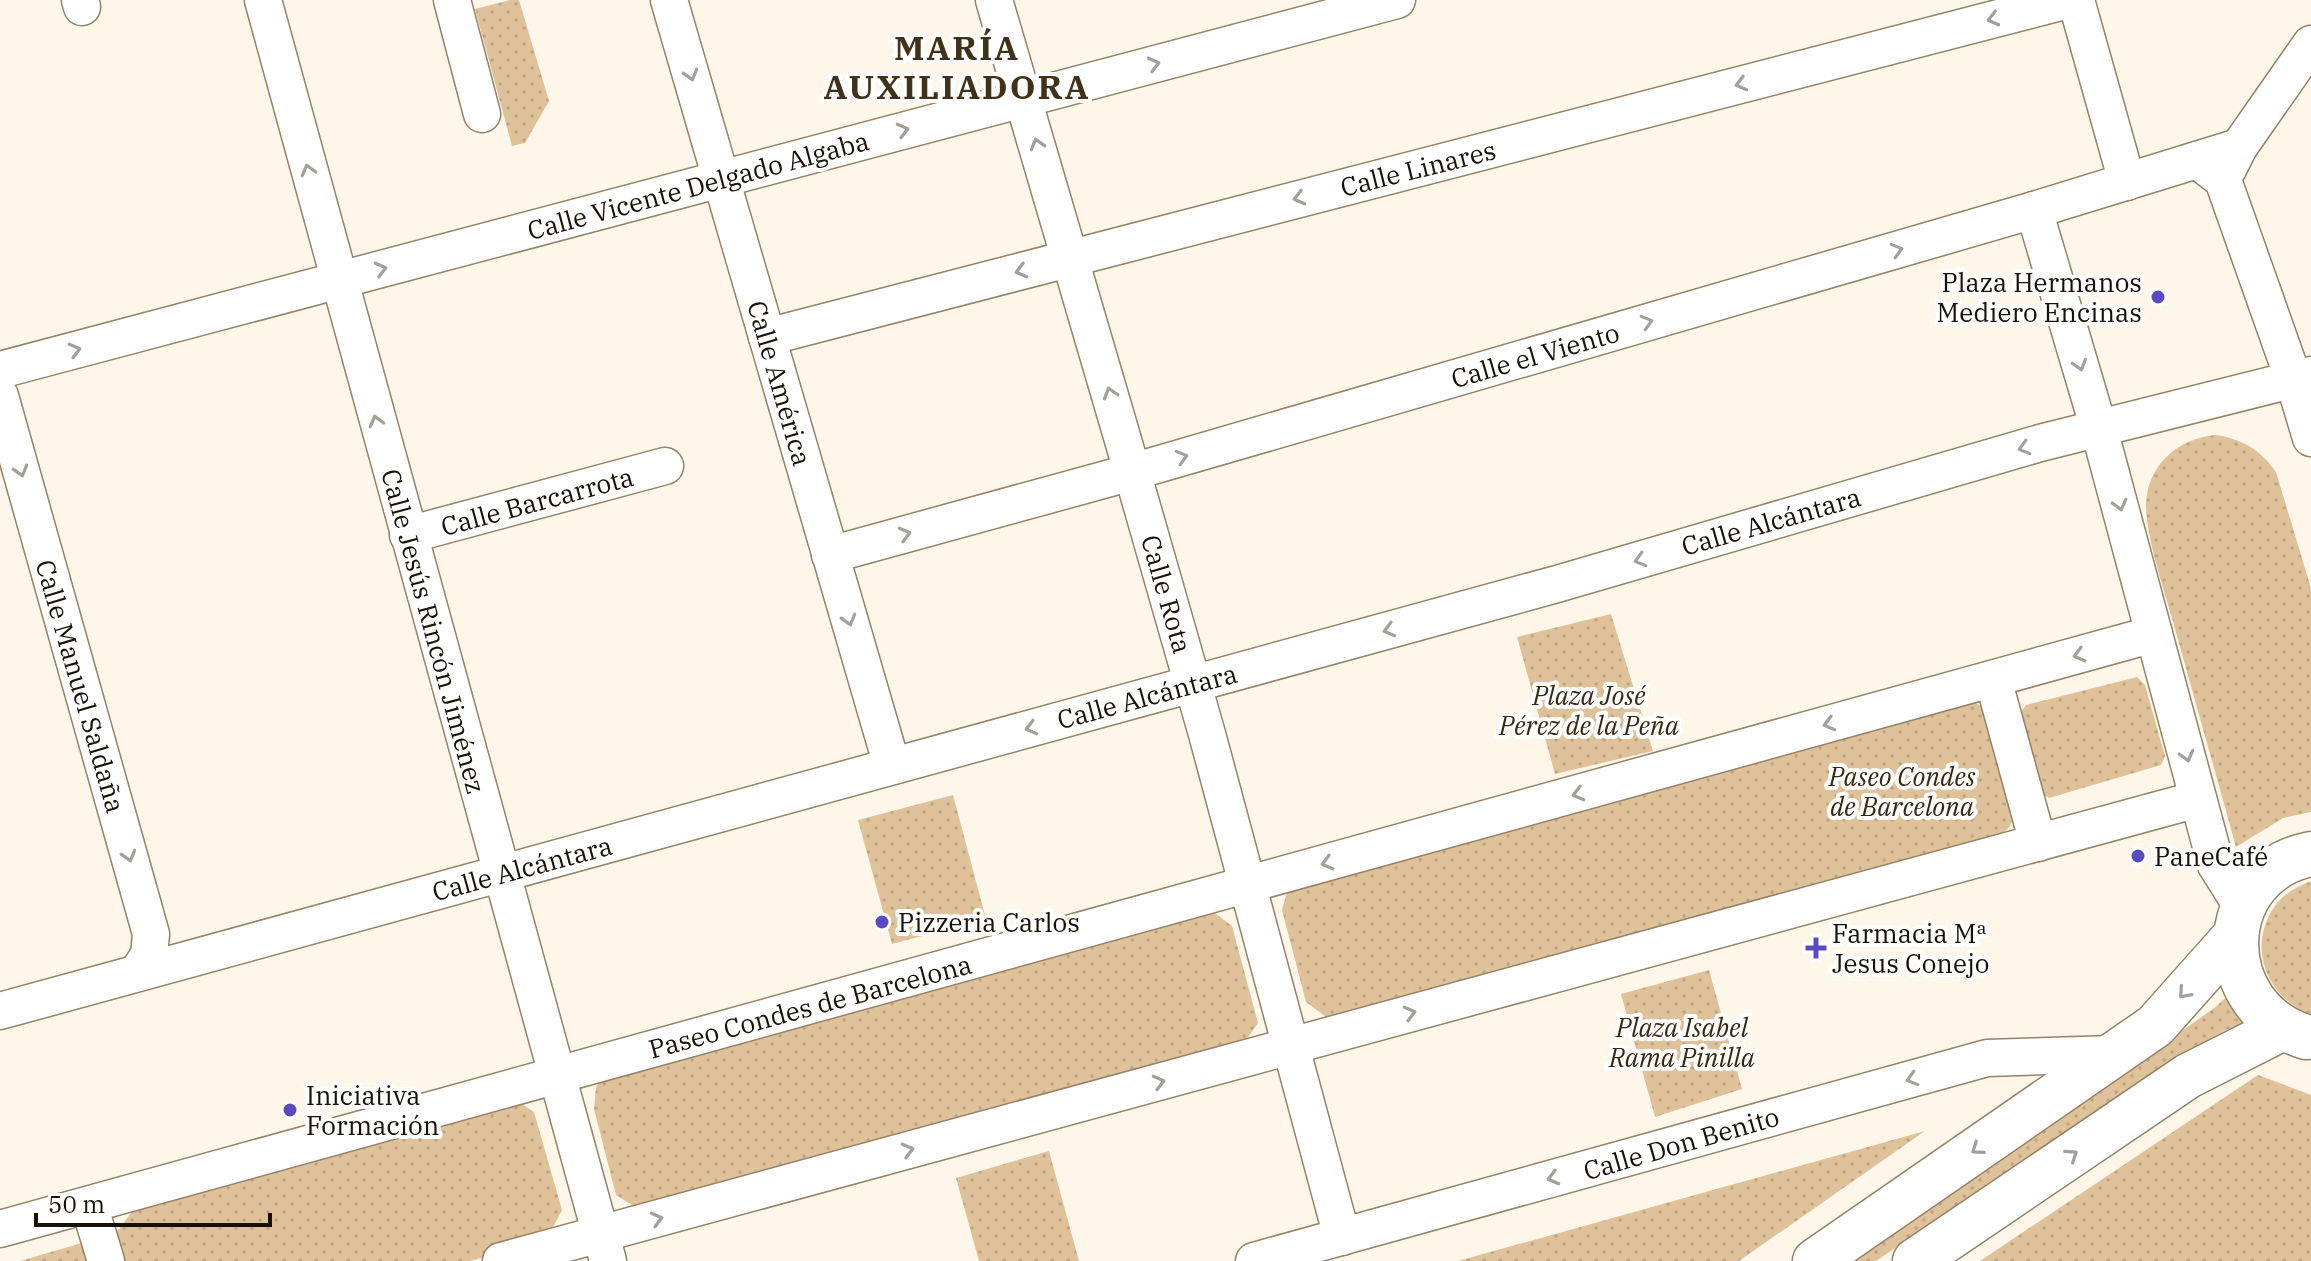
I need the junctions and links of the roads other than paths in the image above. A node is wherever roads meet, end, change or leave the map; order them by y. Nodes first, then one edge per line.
1 (263, 0) edge
2 (452, 0) edge
3 (669, 0) edge
4 (994, 0) edge
5 (1397, 0) edge
6 (2068, 0) edge
7 (2076, 0) edge
8 (1294, 13) edge
9 (2311, 44) edge
10 (1024, 99) junction
11 (482, 114) dead end
12 (2210, 170) junction
13 (720, 178) junction
14 (2127, 182) junction
15 (2034, 210) junction
16 (1069, 258) junction
17 (338, 281) junction
18 (767, 337) junction
19 (0, 370) edge
20 (2302, 377) edge
21 (0, 396) edge
22 (2099, 429) junction
23 (2311, 438) edge
24 (665, 466) dead end
25 (1132, 472) junction
26 (408, 535) junction
27 (830, 555) junction
28 (2154, 634) junction
29 (1993, 679) junction
30 (1192, 684) junction
31 (892, 766) junction
32 (2198, 799) junction
33 (2038, 843) junction
34 (2311, 854) edge
35 (501, 874) junction
36 (1247, 885) junction
37 (2240, 921) junction
38 (137, 973) junction
39 (0, 1011) edge
40 (2297, 1033) edge
41 (1291, 1046) junction
42 (2113, 1054) junction
43 (557, 1076) junction
44 (89, 1205) junction
45 (0, 1229) edge
46 (1342, 1237) junction
47 (604, 1248) edge
48 (106, 1261) edge
49 (501, 1261) edge
50 (1254, 1261) edge
51 (1815, 1261) edge
52 (1915, 1261) edge

17 -> 1 street, Calle Jesús Rincón Jiménez
2 - 11 street
3 -> 13 street, Calle América
4 - 10 street, Calle Rota
5 - 8 street, Calle Vicente Delgado Algaba
6 -> 16 street, Calle Linares
7 - 14 street
10 -> 8 street, Calle Vicente Delgado Algaba
9 - 12 street, Calle el Viento
13 -> 10 street, Calle Vicente Delgado Algaba
16 -> 10 street, Calle Rota
12 - 14 street, Calle el Viento
12 - 20 street
17 -> 13 street, Calle Vicente Delgado Algaba
13 - 18 street, Calle América
14 - 15 street, Calle el Viento
15 -> 22 street
25 -> 15 street, Calle el Viento
16 -> 18 street, Calle Linares
25 -> 16 street, Calle Rota
19 -> 17 street, Calle Vicente Delgado Algaba
26 -> 17 street, Calle Jesús Rincón Jiménez
18 - 27 street, Calle América
20 - 22 street, Calle Alcántara
20 - 23 street
21 -> 38 street, Calle Manuel Saldaña
22 -> 28 street
22 -> 30 street, Calle Alcántara
24 - 26 street, Calle Barcarrota
27 -> 25 street, Calle el Viento
25 - 30 street, Calle Rota
26 - 35 street, Calle Jesús Rincón Jiménez
27 -> 31 street, Calle América
28 -> 29 street, Paseo Condes de Barcelona
28 -> 32 street
29 - 33 street
29 -> 36 street, Paseo Condes de Barcelona
30 -> 31 street, Calle Alcántara
30 - 36 street, Calle Rota
31 - 35 street, Calle Alcántara
32 - 33 street
32 - 37 street
41 -> 33 street
34 - 37 main road
35 - 38 street, Calle Alcántara
35 - 43 street, Calle Jesús Rincón Jiménez
36 - 41 street, Calle Rota
36 - 43 street, Paseo Condes de Barcelona
37 - 40 main road
37 -> 42 main road
38 - 39 street, Calle Alcántara
52 -> 40 main road
41 - 46 street, Calle Rota
47 -> 41 street
42 -> 46 street, Calle Don Benito
42 -> 51 main road
43 - 44 street, Paseo Condes de Barcelona
43 - 47 street, Calle Jesús Rincón Jiménez
44 - 45 street, Paseo Condes de Barcelona
44 - 48 street
46 - 50 street, Calle Don Benito
47 - 49 street

